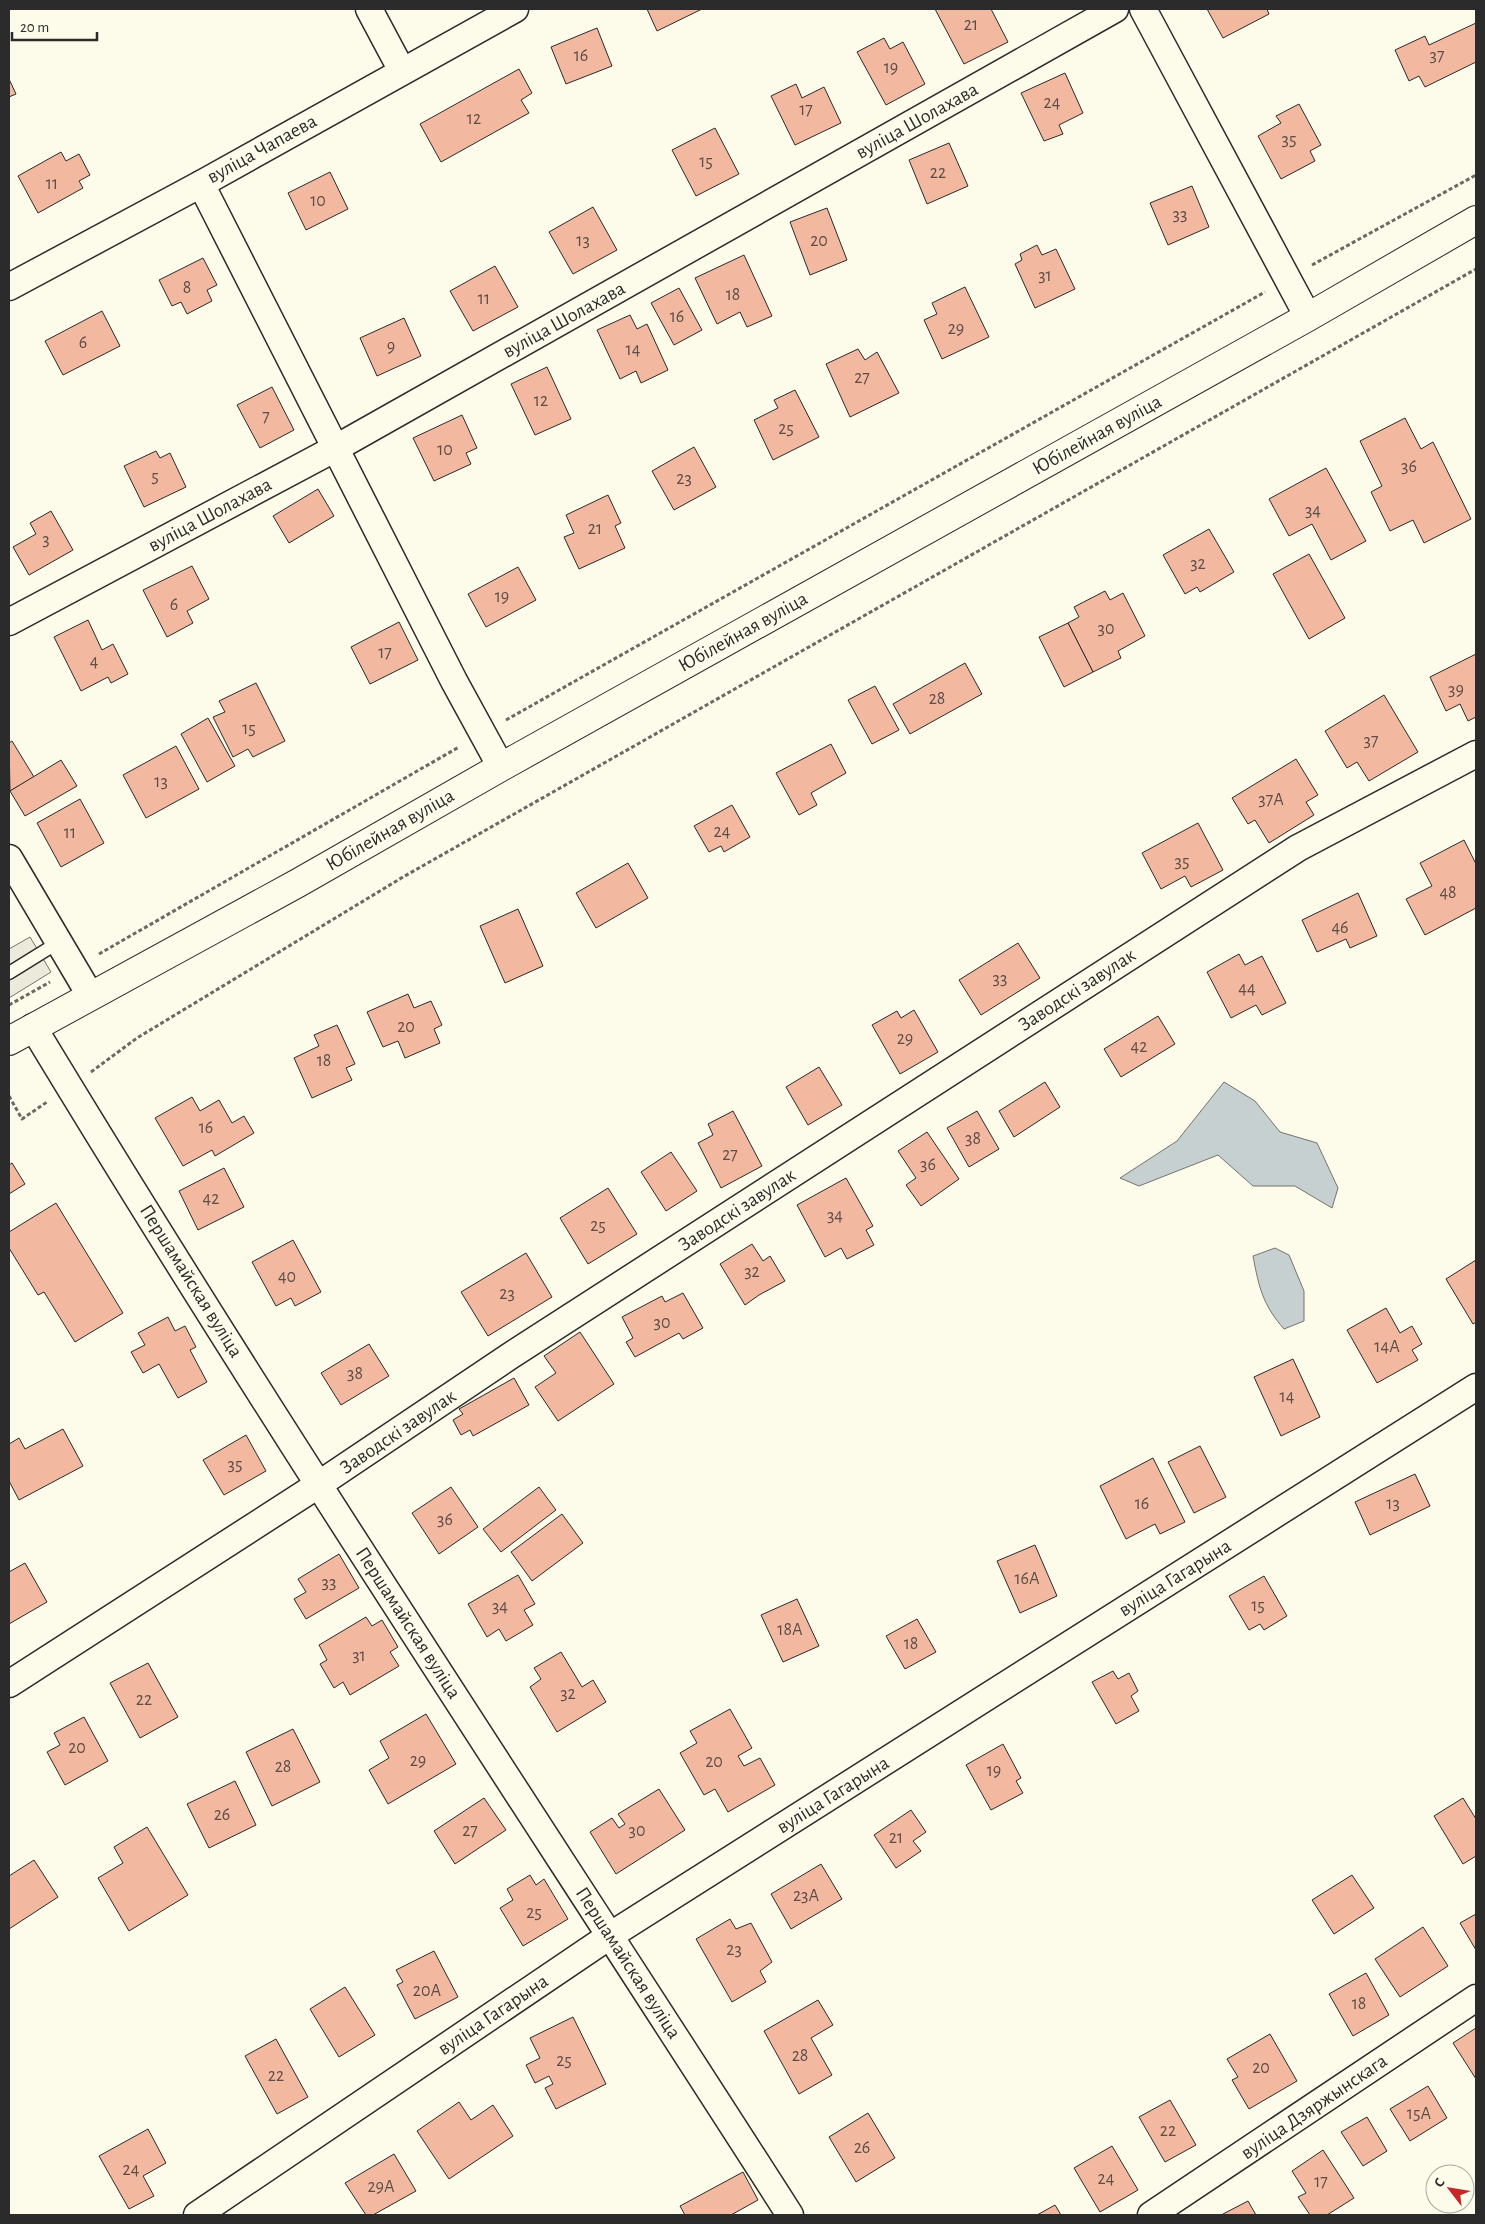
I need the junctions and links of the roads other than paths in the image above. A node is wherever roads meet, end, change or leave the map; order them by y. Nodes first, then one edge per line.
1 (370, 9) edge
2 (515, 9) edge
3 (1115, 9) edge
4 (1143, 9) edge
5 (402, 71) junction
6 (201, 184) junction
7 (1476, 220) edge
8 (9, 287) edge
9 (1308, 317) junction
10 (336, 448) junction
11 (9, 622) edge
12 (1476, 754) edge
13 (501, 767) junction
14 (9, 858) edge
15 (59, 942) junction
16 (9, 973) edge
17 (90, 995) junction
18 (33, 1027) junction
19 (9, 1041) edge
20 (1476, 1387) edge
21 (318, 1485) junction
22 (9, 1684) edge
23 (610, 1935) junction
24 (1476, 1998) edge
25 (197, 2215) edge
26 (790, 2215) edge
27 (1151, 2215) edge

1 - 5 street
2 - 5 street, вуліца Чапаева
3 - 10 street, вуліца Шолахава
4 - 9 street
5 - 6 street, вуліца Чапаева
6 - 8 street, вуліца Чапаева
6 - 10 street
7 - 9 main road, Юбілейная вуліца
9 - 13 main road, Юбілейная вуліца
10 - 11 street, вуліца Шолахава
10 - 13 street
12 - 21 street, Заводскі завулак
13 - 17 main road, Юбілейная вуліца
14 - 15 street
15 - 16 lane
15 - 17 street
17 - 18 main road, Юбілейная вуліца
18 - 19 main road, Юбілейная вуліца
18 - 21 street, Першамайская вуліца
20 - 23 street, вуліца Гагарына
21 - 22 street, Заводскі завулак
21 - 23 street, Першамайская вуліца
23 - 25 street, вуліца Гагарына
23 - 26 street, Першамайская вуліца
24 - 27 street, вуліца Дзяржынскага

